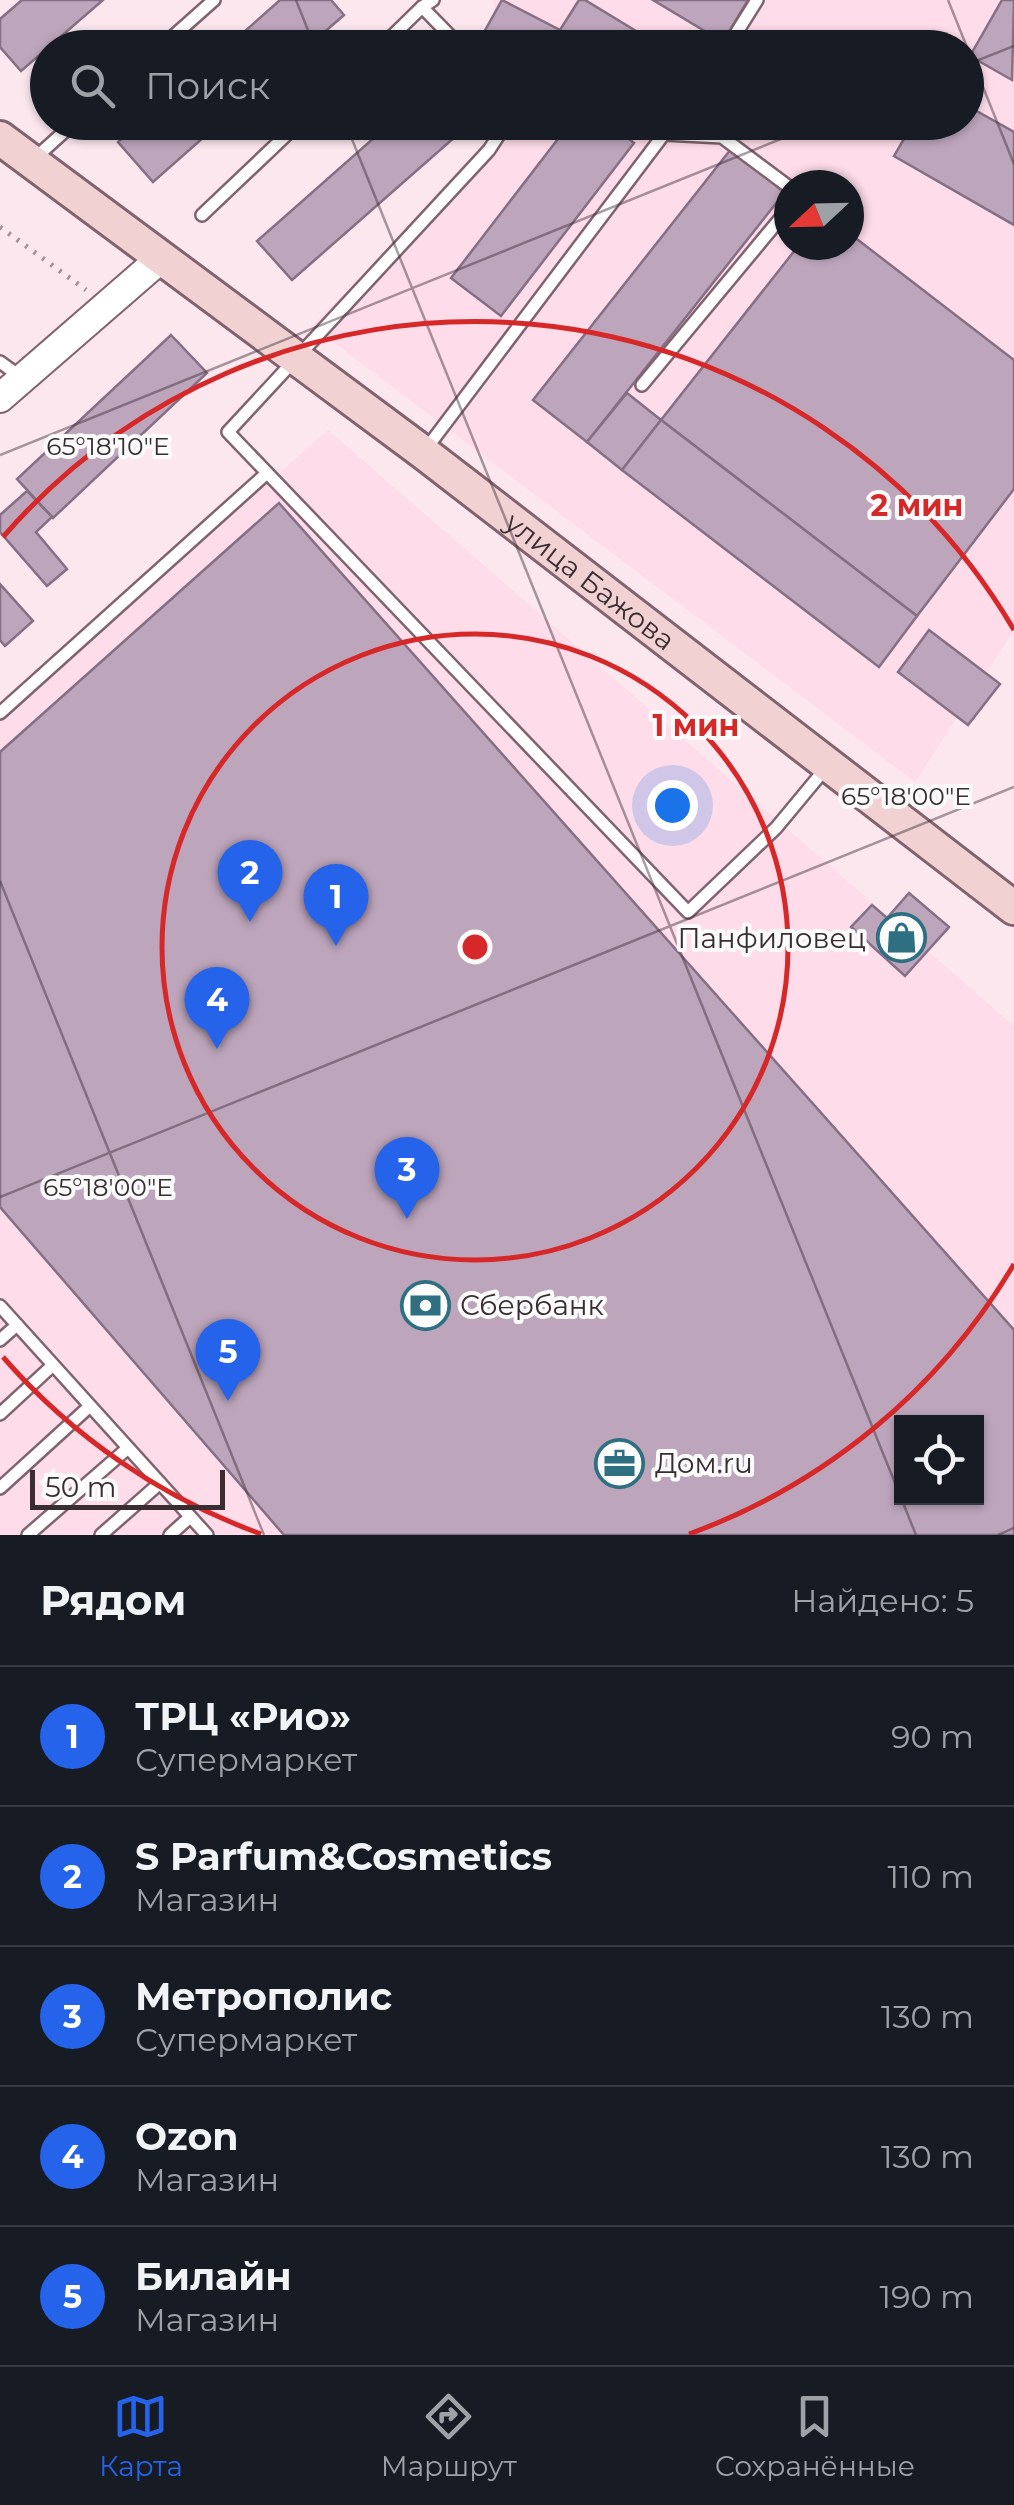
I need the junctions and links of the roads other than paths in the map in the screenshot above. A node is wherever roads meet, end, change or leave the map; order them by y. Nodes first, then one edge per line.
1 (214, 0) edge
2 (756, 0) edge
3 (428, 4) edge
4 (180, 30) edge
5 (400, 30) edge
6 (448, 30) edge
7 (738, 30) edge
8 (0, 138) edge
9 (55, 140) edge
10 (281, 140) edge
11 (495, 140) edge
12 (659, 140) edge
13 (726, 140) edge
14 (30, 162) junction
15 (774, 177) edge
16 (202, 215) dead end
17 (774, 226) edge
18 (158, 260) junction
19 (294, 358) junction
20 (11, 370) edge
21 (642, 386) dead end
22 (0, 398) edge
23 (424, 453) junction
24 (268, 473) junction
25 (0, 714) edge
26 (828, 766) junction
27 (1014, 908) edge
28 (0, 1306) edge
29 (17, 1324) junction
30 (0, 1340) edge
31 (53, 1365) junction
32 (90, 1406) junction
33 (0, 1414) edge
34 (128, 1448) junction
35 (160, 1483) junction
36 (0, 1488) edge
37 (190, 1517) junction
38 (28, 1535) edge
39 (101, 1535) edge
40 (170, 1535) edge
41 (207, 1535) edge

1 - 4 lane
2 - 7 lane
3 - 5 lane
3 - 6 lane
8 - 14 main road, улица Бажова
9 - 14 lane
10 - 16 lane
11 - 19 lane
12 - 23 lane
13 - 15 lane
14 - 18 main road, улица Бажова
17 - 21 lane
18 - 19 main road, улица Бажова
18 - 20 street
19 - 23 main road, улица Бажова
19 - 24 lane
20 - 22 street
23 - 26 main road, улица Бажова
24 - 25 lane
24 - 26 lane
26 - 27 main road, улица Бажова
28 - 29 lane
29 - 30 lane
29 - 31 lane
31 - 32 lane
31 - 33 lane
32 - 34 lane
32 - 36 lane
34 - 35 lane
34 - 38 lane
35 - 37 lane
35 - 39 lane
37 - 40 lane
37 - 41 lane

